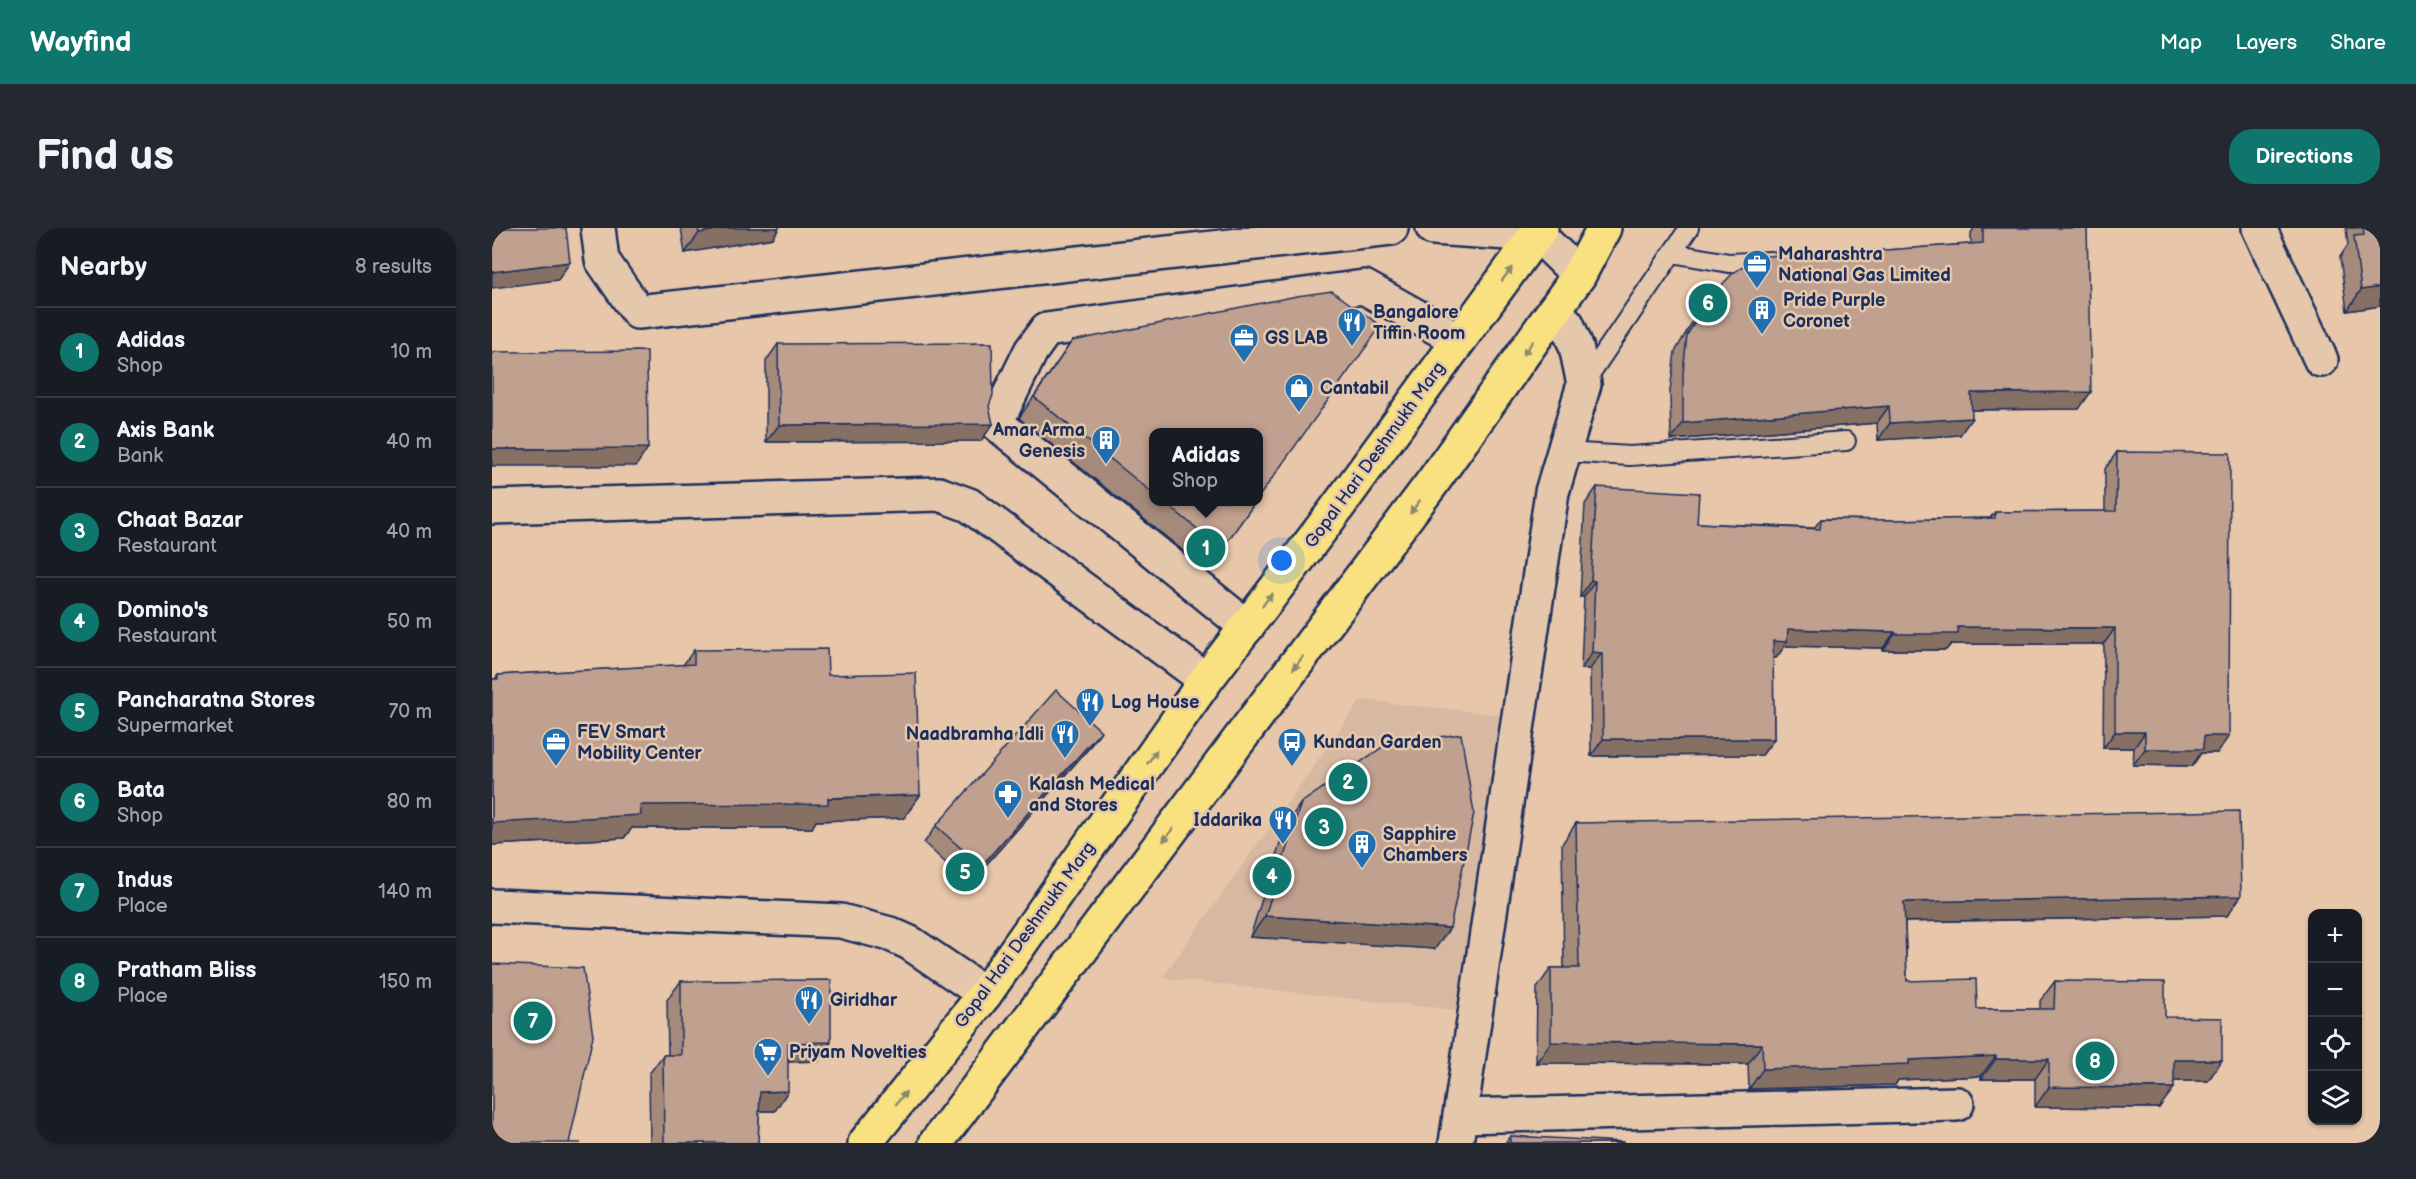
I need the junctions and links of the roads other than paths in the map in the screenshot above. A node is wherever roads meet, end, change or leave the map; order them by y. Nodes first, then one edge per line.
1 (598, 228) edge
2 (1391, 228) edge
3 (1433, 228) edge
4 (1604, 228) edge
5 (1689, 228) edge
6 (2259, 228) edge
7 (1539, 231) edge
8 (1672, 253) junction
9 (1793, 259) edge
10 (1579, 275) junction
11 (1554, 310) junction
12 (1459, 340) junction
13 (2321, 360) dead end
14 (1584, 384) junction
15 (1846, 441) dead end
16 (1564, 452) junction
17 (492, 507) edge
18 (1247, 627) junction
19 (1206, 680) junction
20 (492, 906) edge
21 (985, 994) junction
22 (1957, 1104) dead end
23 (1458, 1130) edge
24 (865, 1143) edge
25 (936, 1143) edge

1 - 2 street
3 - 7 street
4 - 10 main road
5 - 8 lane
6 - 13 street
7 - 10 street
12 -> 7 main road, Gopal Hari Deshmukh Marg
8 - 9 lane
8 - 14 lane
10 - 11 main road
11 - 14 street
11 -> 25 main road
18 -> 12 main road, Gopal Hari Deshmukh Marg
12 - 18 street
14 - 16 street
15 - 16 lane
16 - 23 street
17 - 19 street
18 - 19 main road, Gopal Hari Deshmukh Marg
21 -> 19 main road, Gopal Hari Deshmukh Marg
20 - 21 street
24 -> 21 main road, Gopal Hari Deshmukh Marg
22 - 23 street

